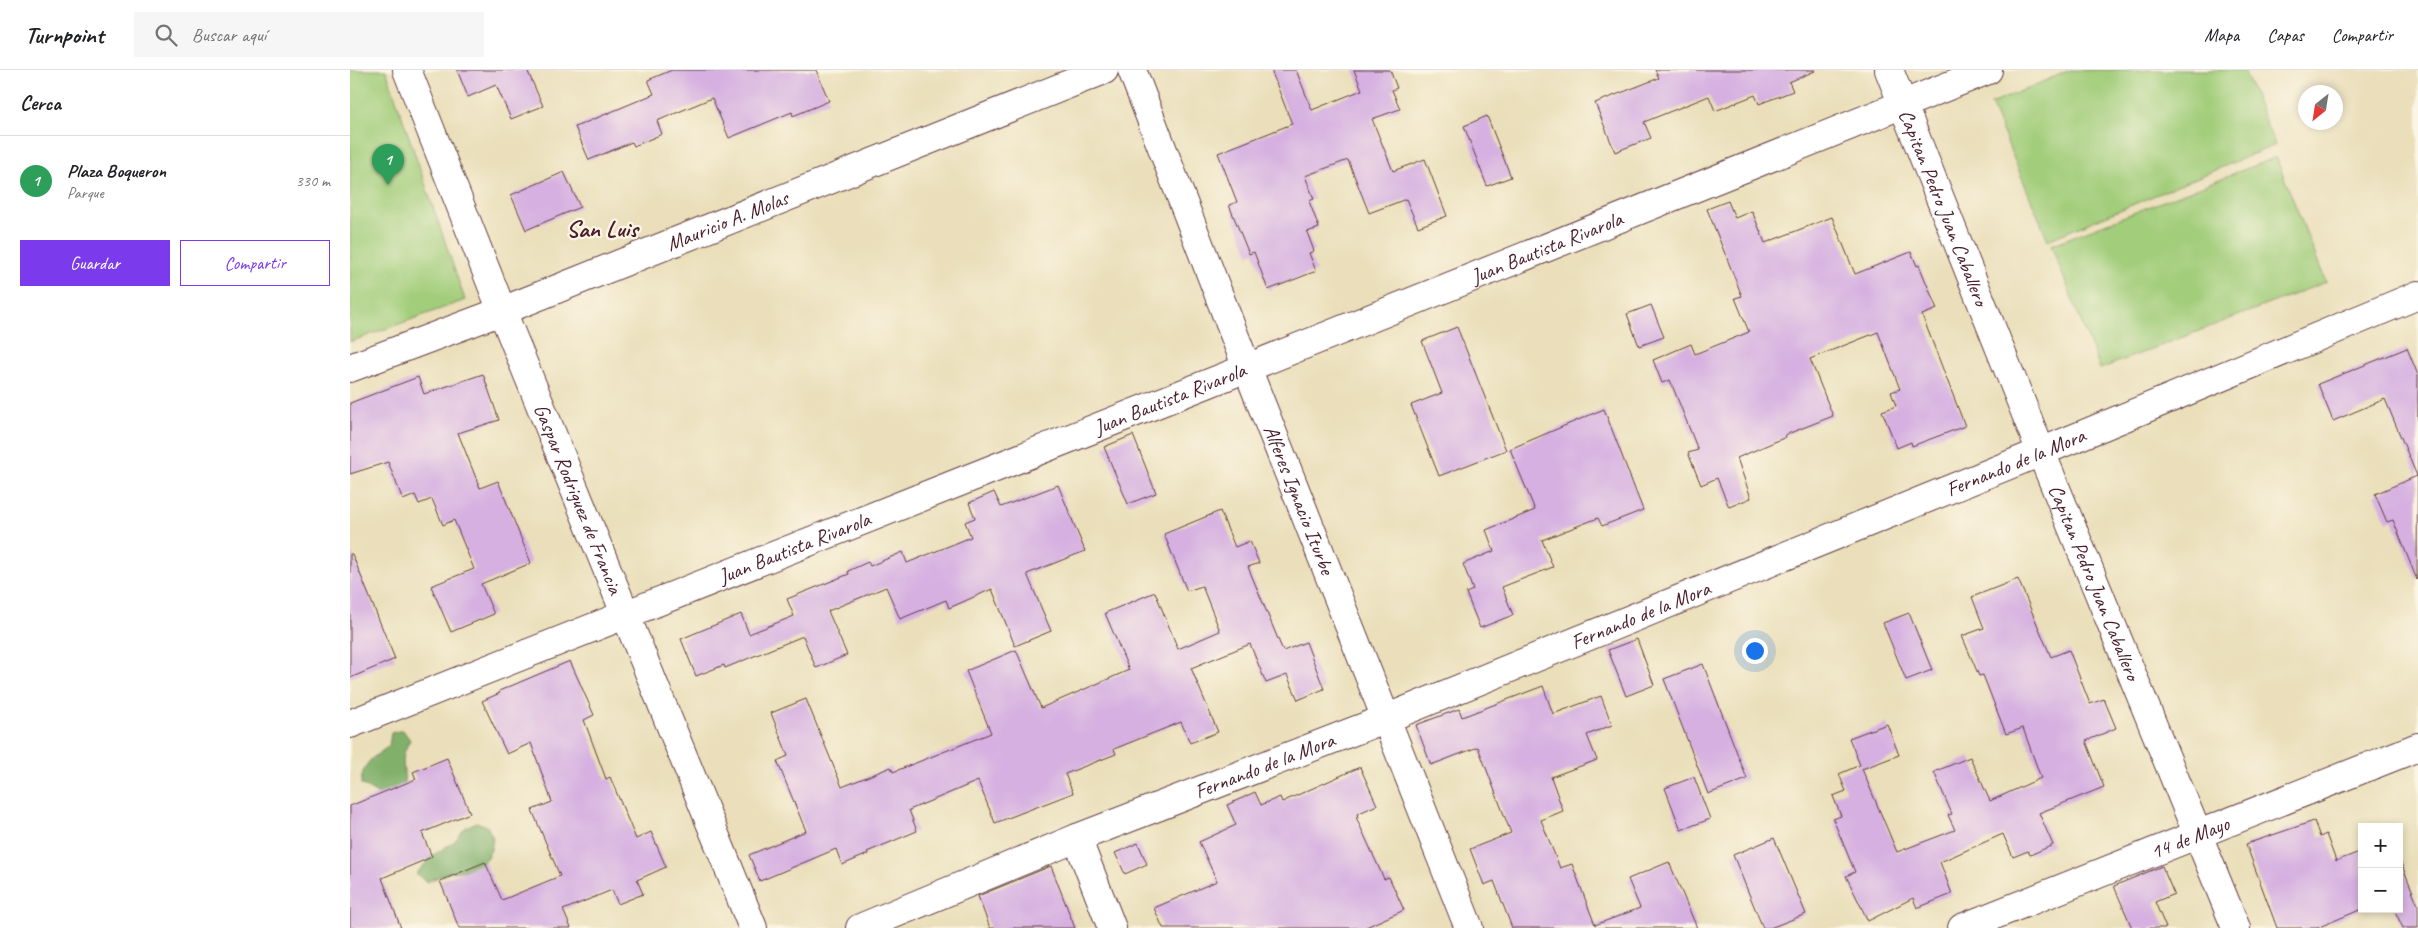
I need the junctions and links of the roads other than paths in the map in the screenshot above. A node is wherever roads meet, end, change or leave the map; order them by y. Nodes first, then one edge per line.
1 (407, 70) edge
2 (1104, 70) edge
3 (1132, 70) edge
4 (1889, 70) edge
5 (1988, 70) edge
6 (1902, 105) junction
7 (2418, 295) edge
8 (502, 311) junction
9 (350, 368) edge
10 (1247, 368) junction
11 (2040, 452) junction
12 (626, 614) junction
13 (1384, 719) junction
14 (350, 724) edge
15 (2418, 747) edge
16 (2198, 836) junction
17 (1077, 838) junction
18 (753, 928) edge
19 (860, 928) edge
20 (1112, 928) edge
21 (1469, 928) edge
22 (1962, 928) edge
23 (2236, 928) edge

1 - 8 street, Gaspar Rodriguez de Francia
2 - 8 street, Mauricio A. Molas
3 - 10 street, Alferes Ignacio Iturbe
4 - 6 street, Capitan Pedro Juan Caballero
5 - 6 street, Juan Bautista Rivarola
6 - 10 street, Juan Bautista Rivarola
6 - 11 street, Capitan Pedro Juan Caballero
7 - 11 street, Fernando de la Mora
8 - 9 street, Mauricio A. Molas
8 - 12 street, Gaspar Rodriguez de Francia
10 - 12 street, Juan Bautista Rivarola
10 - 13 street, Alferes Ignacio Iturbe
11 - 13 street, Fernando de la Mora
11 - 16 street, Capitan Pedro Juan Caballero
12 - 14 street, Juan Bautista Rivarola
12 - 18 street, Gaspar Rodriguez de Francia
13 - 17 street, Fernando de la Mora
13 - 21 street, Alferes Ignacio Iturbe
15 - 16 street, 14 de Mayo
16 - 22 street, 14 de Mayo
16 - 23 street, Capitan Pedro Juan Caballero
17 - 19 street, Fernando de la Mora
17 - 20 street

